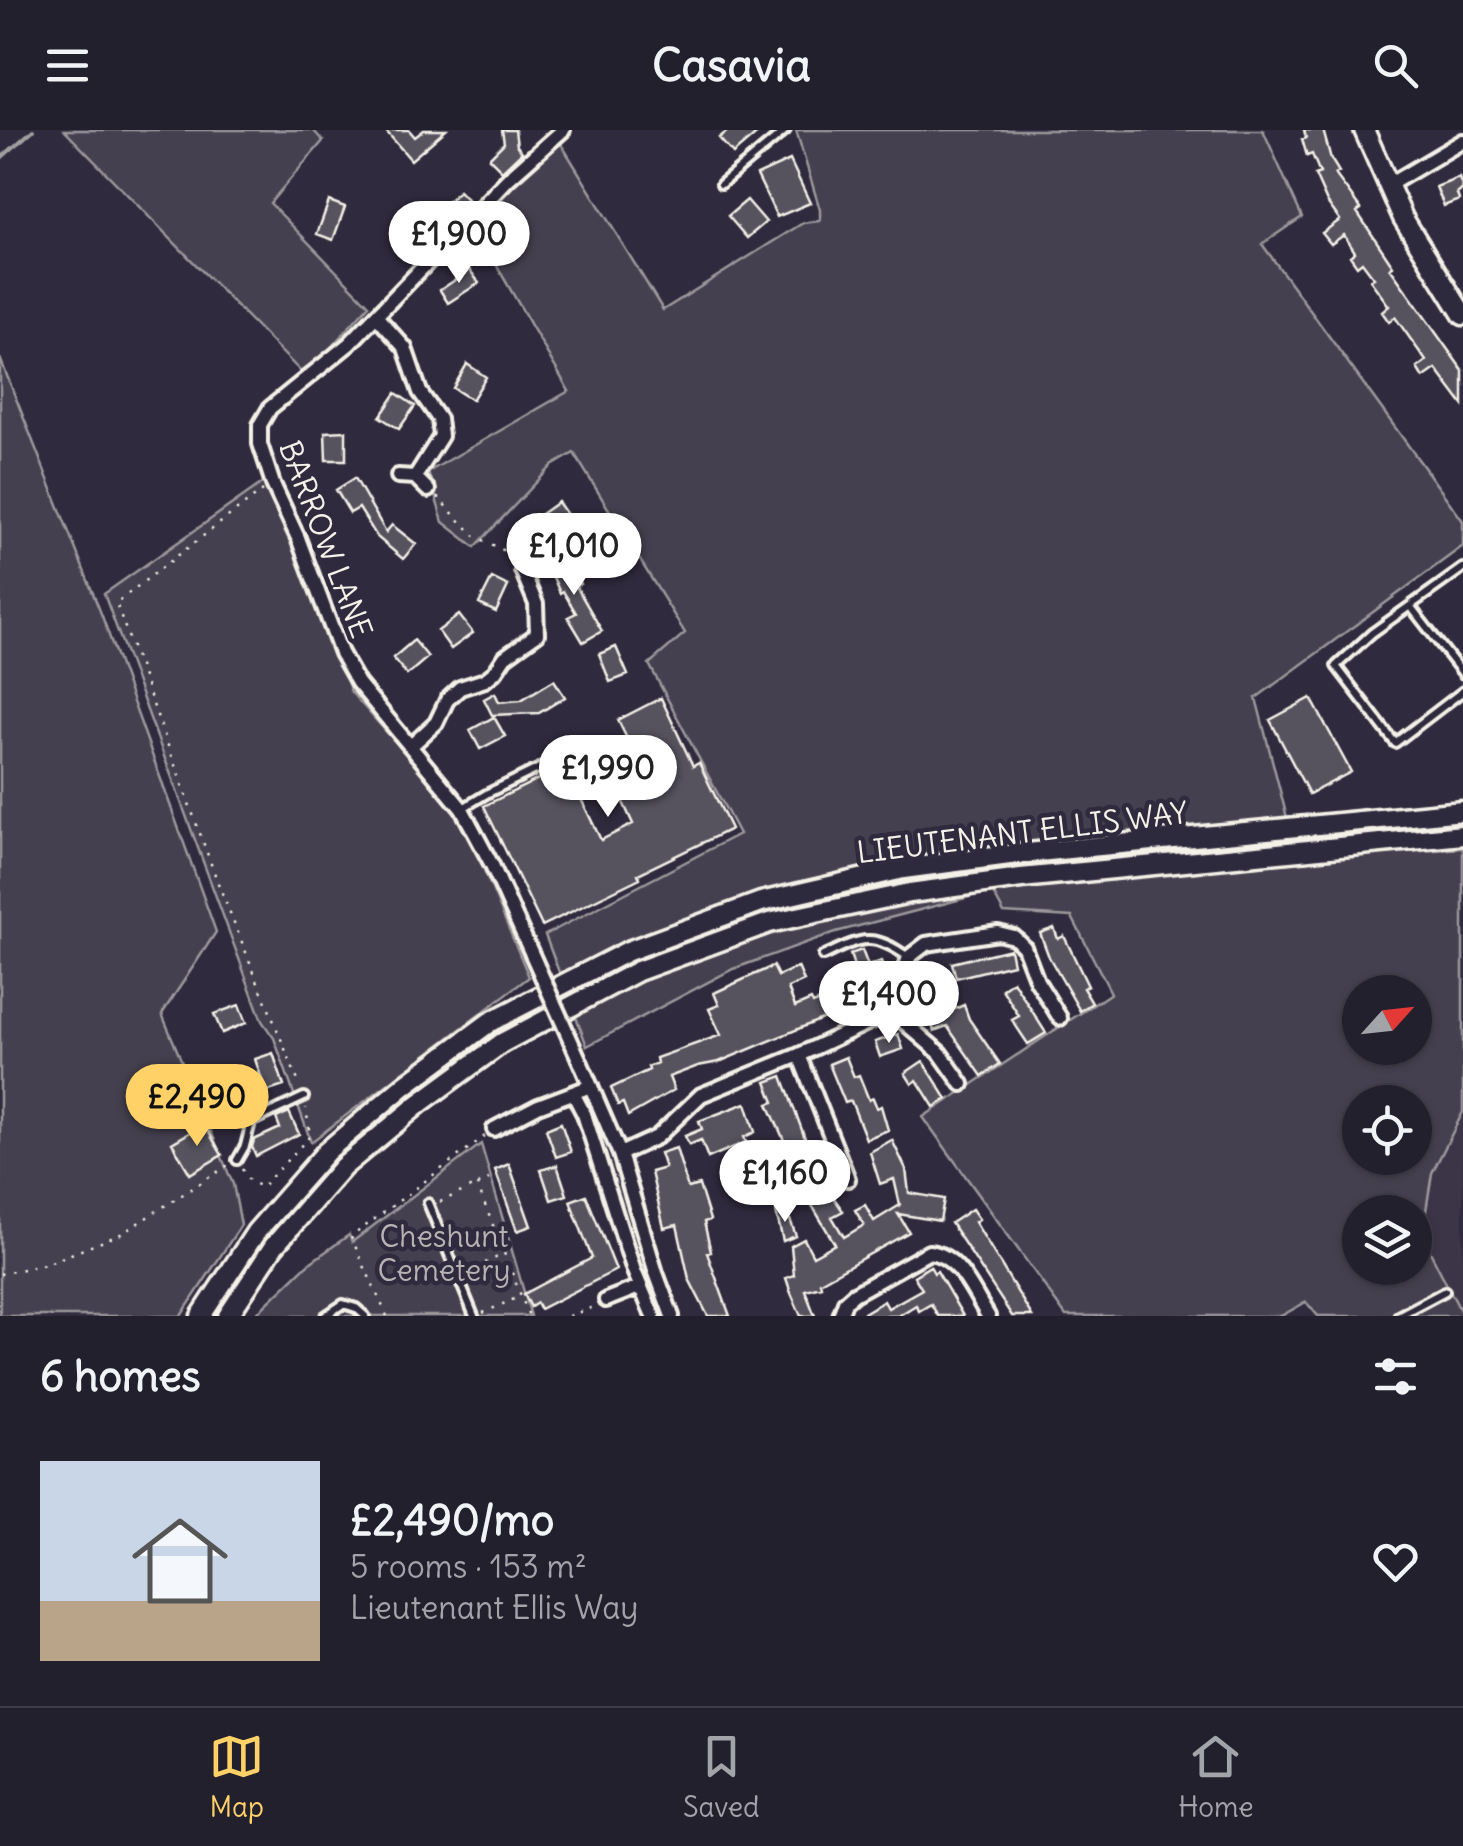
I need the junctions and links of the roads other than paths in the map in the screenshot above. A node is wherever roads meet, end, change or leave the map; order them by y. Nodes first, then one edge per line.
1 (563, 130) edge
2 (786, 130) edge
3 (1364, 130) edge
4 (1463, 140) edge
5 (721, 184) dead end
6 (1387, 186) junction
7 (1463, 315) edge
8 (376, 318) junction
9 (398, 476) dead end
10 (415, 477) junction
11 (428, 490) road end
12 (1463, 568) edge
13 (522, 570) road end
14 (1410, 607) junction
15 (1463, 674) edge
16 (1463, 691) edge
17 (412, 745) junction
18 (606, 794) dead end
19 (462, 809) junction
20 (1463, 810) edge
21 (1463, 835) edge
22 (823, 956) dead end
23 (909, 957) junction
24 (890, 1010) junction
25 (1060, 1018) dead end
26 (799, 1056) junction
27 (962, 1084) dead end
28 (591, 1086) junction
29 (572, 1094) junction
30 (304, 1097) road end
31 (494, 1129) road end
32 (620, 1154) junction
33 (237, 1160) road end
34 (848, 1179) dead end
35 (429, 1205) road end
36 (640, 1287) junction
37 (1445, 1291) dead end
38 (606, 1300) road end
39 (201, 1316) edge
40 (228, 1316) edge
41 (325, 1316) edge
42 (366, 1316) edge
43 (476, 1316) edge
44 (652, 1316) edge
45 (672, 1316) edge
46 (840, 1316) edge
47 (988, 1316) edge
48 (1398, 1316) edge

1 - 8 street, BARROW LANE
2 - 5 lane
3 - 6 main road
4 - 6 street
6 - 7 main road
8 - 10 street
8 - 17 street, BARROW LANE
9 - 10 street
10 - 11 street
12 - 14 lane
13 - 17 street
14 - 15 lane
14 - 16 lane
17 - 19 street, BARROW LANE
18 - 19 lane
19 - 28 street, BARROW LANE, bridge
20 - 39 main road, LIEUTENANT ELLIS WAY
21 - 40 main road, LIEUTENANT ELLIS WAY
22 - 23 lane
23 - 24 street
23 - 25 street
24 - 26 street
24 - 27 street
26 - 32 street
26 - 34 street
28 - 29 street
28 - 32 street, BARROW LANE
29 - 31 street
29 - 36 street
30 - 33 lane
32 - 45 street, BARROW LANE
35 - 43 lane
36 - 38 street
36 - 44 street
37 - 48 lane
41 - 42 lane
46 - 47 street

